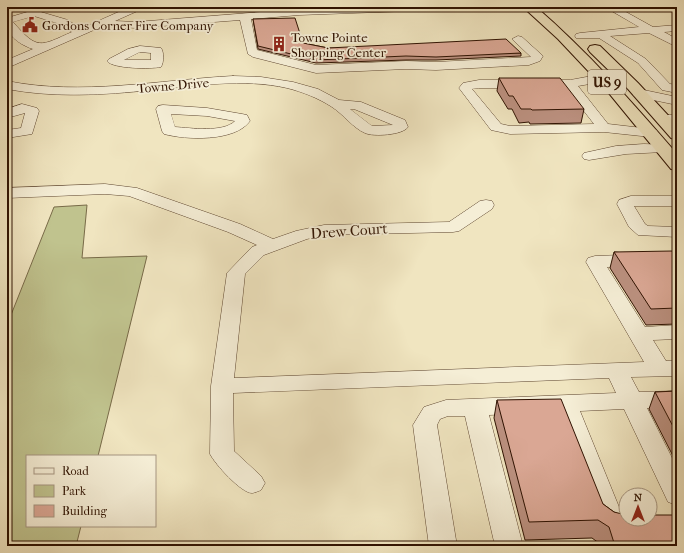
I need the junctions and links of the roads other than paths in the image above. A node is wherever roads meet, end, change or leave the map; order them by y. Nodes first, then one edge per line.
1 (138, 7) edge
2 (430, 7) edge
3 (435, 7) edge
4 (529, 7) edge
5 (547, 7) edge
6 (610, 7) edge
7 (401, 8) edge
8 (245, 16) junction
9 (7, 21) edge
10 (101, 23) junction
11 (677, 28) edge
12 (653, 30) junction
13 (82, 31) junction
14 (601, 35) junction
15 (580, 36) junction
16 (518, 39) dead end
17 (672, 41) edge
18 (44, 48) junction
19 (677, 53) edge
20 (642, 61) junction
21 (7, 64) edge
22 (157, 64) dead end
23 (612, 65) junction
24 (677, 77) edge
25 (603, 78) junction
26 (658, 78) junction
27 (570, 84) junction
28 (7, 85) edge
29 (156, 86) junction
30 (677, 89) edge
31 (52, 91) junction
32 (639, 92) junction
33 (672, 100) edge
34 (336, 104) dead end
35 (22, 108) junction
36 (163, 109) junction
37 (677, 110) edge
38 (7, 114) edge
39 (670, 120) edge
40 (604, 128) junction
41 (651, 133) junction
42 (7, 134) edge
43 (677, 135) edge
44 (663, 148) junction
45 (589, 156) dead end
46 (677, 166) edge
47 (7, 193) edge
48 (677, 201) edge
49 (486, 205) dead end
50 (677, 232) edge
51 (271, 245) junction
52 (677, 259) edge
53 (677, 332) edge
54 (639, 334) junction
55 (668, 368) edge
56 (617, 371) junction
57 (222, 386) junction
58 (677, 399) edge
59 (632, 401) junction
60 (566, 403) junction
61 (475, 407) junction
62 (252, 483) dead end
63 (677, 494) edge
64 (618, 521) edge
65 (443, 546) edge
66 (509, 546) edge

1 - 10 street
2 - 3 street
2 - 7 street
4 - 25 highway, US 9
5 - 15 highway, US 9
6 - 12 street
7 - 8 street
8 - 10 street
8 - 16 street
9 - 13 street
9 - 18 street
10 - 13 street
11 - 12 street
12 - 14 street
12 - 17 street
13 - 18 street
14 - 15 street
14 - 20 street
15 - 23 highway, US 9
17 - 19 street
18 - 21 street
20 - 23 street
20 - 26 street
22 - 29 street
23 - 32 highway, US 9
24 - 26 street
25 - 27 street
25 - 41 highway, US 9
26 - 30 street
27 - 40 street
27 - 40 street
28 - 31 street, Towne Drive
29 - 31 street, Towne Drive
29 - 34 street, Towne Drive
29 - 36 street
31 - 35 street
32 - 33 street
32 - 39 highway, US 9
33 - 37 street
35 - 38 street
35 - 42 street
36 - 36 street
39 - 43 highway, US 9
40 - 41 street
41 - 44 highway, US 9
44 - 45 street
44 - 46 highway, US 9
47 - 51 street
48 - 50 street
49 - 51 street, Drew Court
51 - 57 street, Drew Court
52 - 54 street
53 - 54 street
54 - 55 street
55 - 56 street
56 - 57 street
56 - 59 street
57 - 62 street, Drew Court
58 - 59 street
59 - 60 street
59 - 63 street
60 - 61 street
60 - 64 street
61 - 65 street
61 - 66 street

